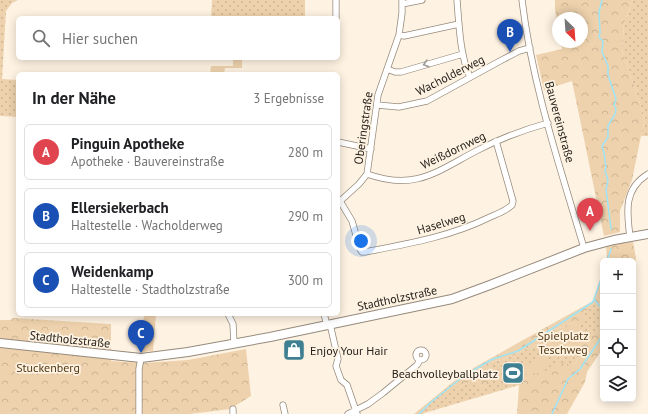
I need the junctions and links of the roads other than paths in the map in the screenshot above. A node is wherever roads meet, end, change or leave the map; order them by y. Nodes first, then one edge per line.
1 (336, 0) edge
2 (422, 0) edge
3 (457, 0) edge
4 (522, 0) edge
5 (402, 2) edge
6 (336, 16) edge
7 (459, 24) junction
8 (399, 35) junction
9 (530, 48) junction
10 (463, 54) junction
11 (388, 69) junction
12 (470, 77) junction
13 (376, 105) junction
14 (548, 123) junction
15 (496, 141) junction
16 (340, 142) edge
17 (371, 149) junction
18 (367, 174) junction
19 (648, 174) edge
20 (340, 201) edge
21 (340, 203) edge
22 (648, 234) edge
23 (630, 237) junction
24 (584, 248) junction
25 (229, 316) edge
26 (325, 316) edge
27 (329, 325) junction
28 (0, 343) edge
29 (234, 344) junction
30 (141, 358) junction
31 (420, 360) dead end
32 (283, 405) dead end
33 (357, 412) edge
34 (139, 414) edge
35 (285, 414) edge
36 (348, 414) edge

1 - 6 street
2 - 5 street
3 - 7 street
4 - 9 street, Bauvereinstraße
5 - 8 street, Oberingstraße
7 - 8 street
7 - 10 street
8 - 11 street, Oberingstraße
9 - 12 street, Wacholderweg
9 - 14 street, Bauvereinstraße
10 -> 11 street
10 - 12 street
11 - 13 street, Oberingstraße
12 - 13 street, Wacholderweg
13 - 17 street, Oberingstraße
14 - 15 street, Weißdornweg
14 - 24 street, Bauvereinstraße
15 - 18 street, Weißdornweg
15 - 21 street, Haselweg
16 - 17 street
17 - 18 street, Oberingstraße
18 - 20 street, Oberingstraße
19 - 23 street
22 - 23 street, Stadtholzstraße
23 - 24 street, Stadtholzstraße
24 - 27 street, Stadtholzstraße
25 - 29 street
26 - 27 street
27 - 29 street, Stadtholzstraße
27 - 33 street
28 - 30 street, Stadtholzstraße
29 - 30 street, Stadtholzstraße
30 - 34 street
31 - 33 street
32 - 35 street
33 - 36 street

